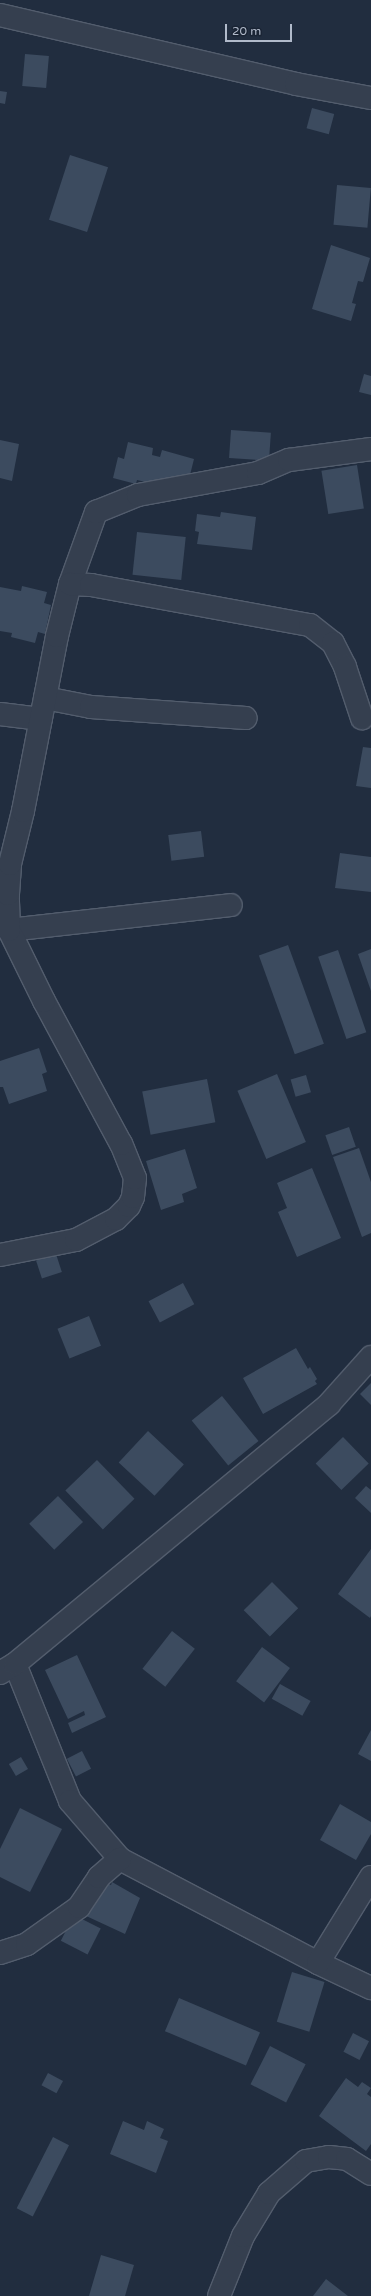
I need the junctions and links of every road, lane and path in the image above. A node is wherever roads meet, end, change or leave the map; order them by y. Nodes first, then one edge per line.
1 (0, 15) edge
2 (371, 98) edge
3 (371, 449) edge
4 (70, 584) junction
5 (43, 708) junction
6 (0, 714) edge
7 (246, 718) dead end
8 (362, 718) dead end
9 (231, 904) dead end
10 (9, 930) junction
11 (0, 1255) edge
12 (369, 1365) edge
13 (7, 1668) edge
14 (120, 1859) junction
15 (371, 1877) edge
16 (0, 1953) edge
17 (318, 1963) junction
18 (371, 1988) edge
19 (371, 2174) edge
20 (219, 2296) edge

1 - 2 street
3 - 4 street
4 - 5 street
4 - 8 street
5 - 6 street
5 - 7 street
5 - 10 street
9 - 10 street
10 - 11 street
12 - 13 street
13 - 14 street
14 - 16 street
14 - 17 street
15 - 17 street
17 - 18 street
19 - 20 street

